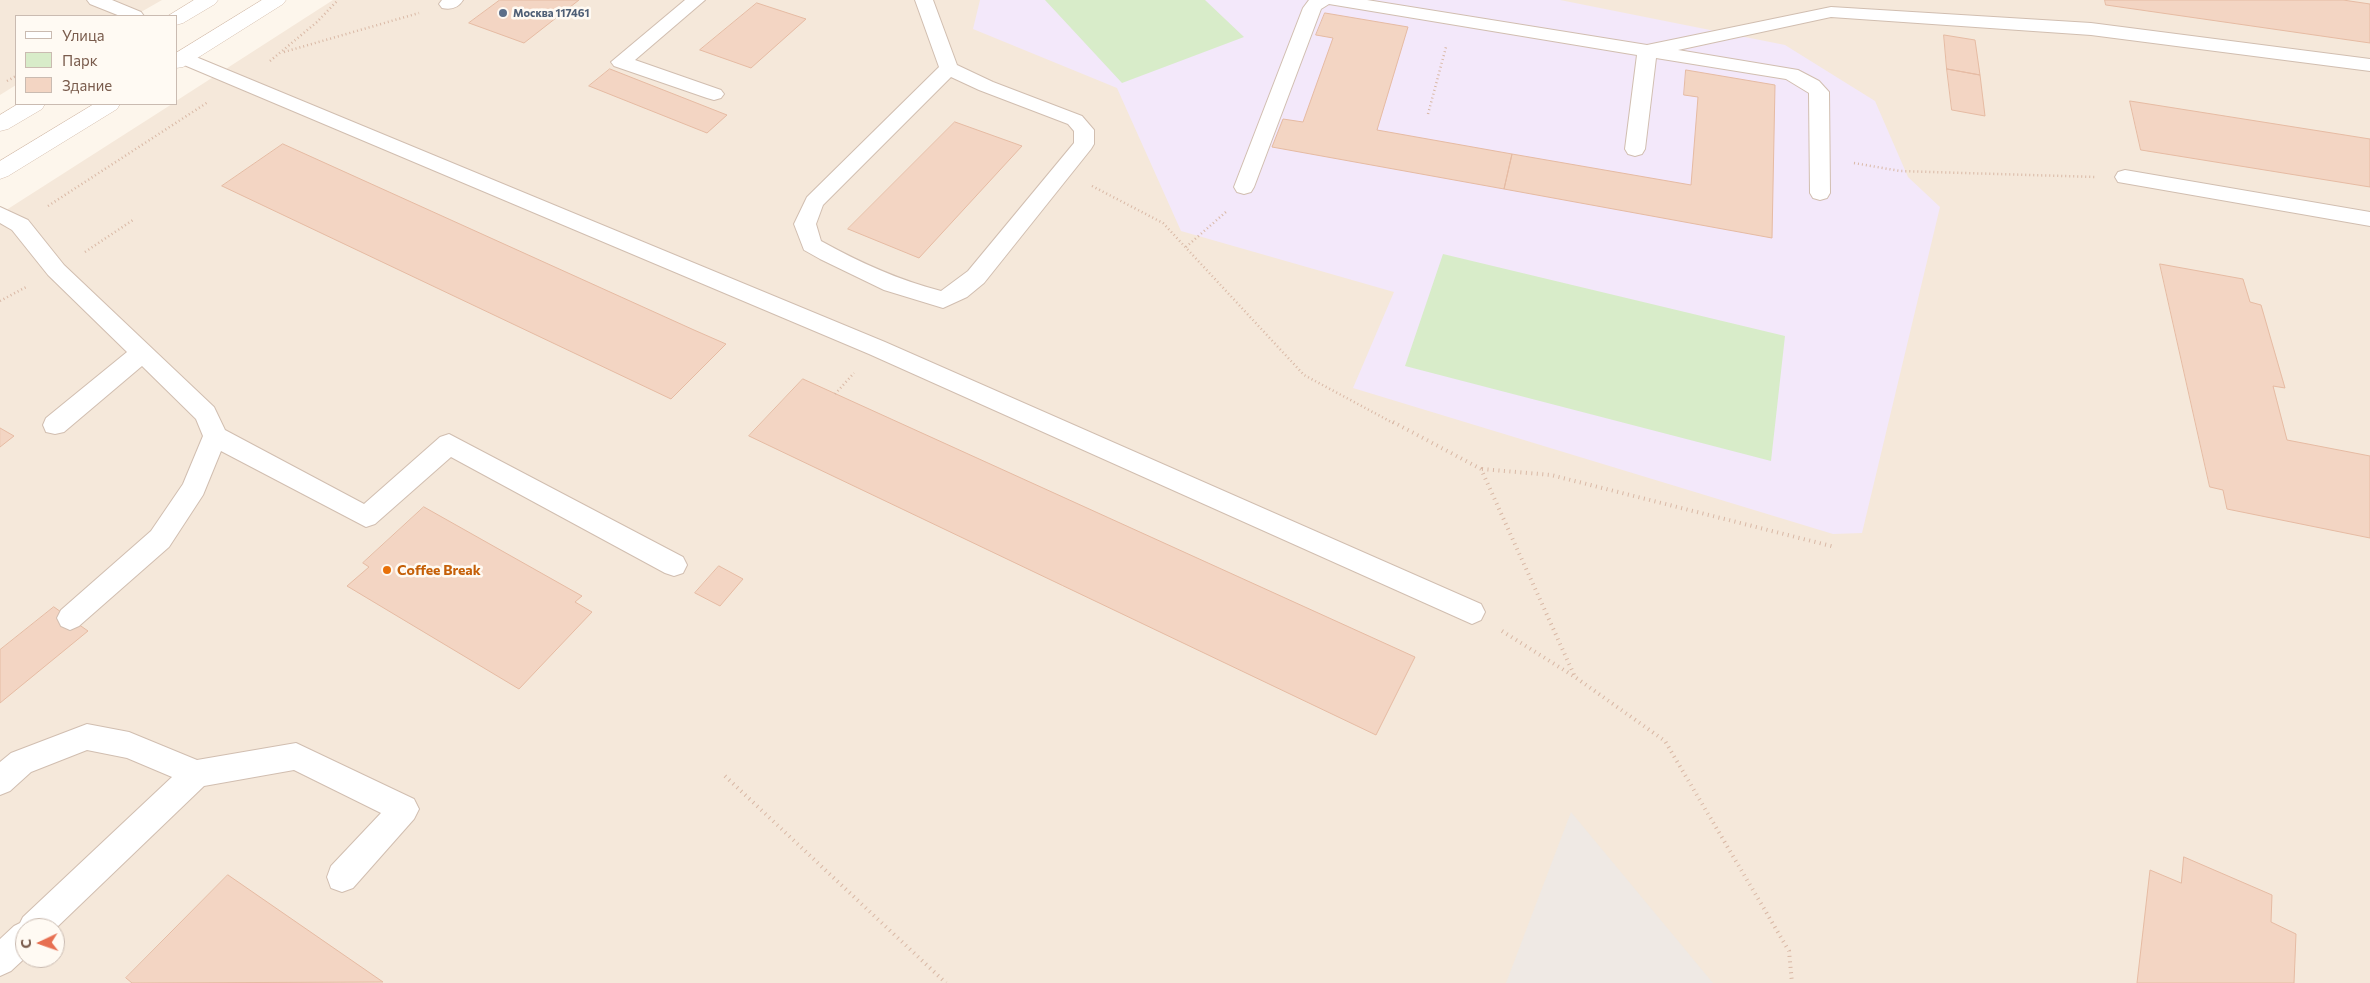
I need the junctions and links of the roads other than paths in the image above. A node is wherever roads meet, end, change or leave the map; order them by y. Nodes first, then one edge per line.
1 (96, 0) edge
2 (208, 0) edge
3 (276, 0) edge
4 (696, 0) edge
5 (924, 0) edge
6 (1324, 0) edge
7 (1334, 0) edge
8 (133, 15) edge
9 (178, 18) edge
10 (1647, 51) junction
11 (180, 60) edge
12 (2370, 65) edge
13 (950, 68) junction
14 (714, 94) dead end
15 (32, 105) edge
16 (107, 105) edge
17 (0, 124) edge
18 (1635, 149) dead end
19 (0, 171) edge
20 (2125, 177) road end
21 (1244, 187) road end
22 (1820, 193) dead end
23 (2370, 219) edge
24 (10, 220) edge
25 (142, 353) junction
26 (55, 425) dead end
27 (215, 436) junction
28 (674, 565) dead end
29 (1472, 612) road end
30 (70, 618) dead end
31 (196, 774) junction
32 (0, 781) edge
33 (342, 877) dead end
34 (45, 918) edge
35 (15, 946) edge
36 (0, 960) edge

1 - 8 lane
2 - 9 main road
3 - 11 main road
4 - 14 lane
5 - 13 lane
6 - 21 lane
7 - 10 lane
10 - 12 lane
10 - 18 lane
10 - 22 lane
11 - 29 lane
13 - 13 lane
15 - 17 main road
16 - 19 main road
20 - 23 lane
24 - 25 lane
25 - 26 lane
25 - 27 lane
27 - 28 lane
27 - 30 lane
31 - 32 lane
31 - 33 lane
31 - 34 lane
35 - 36 lane

